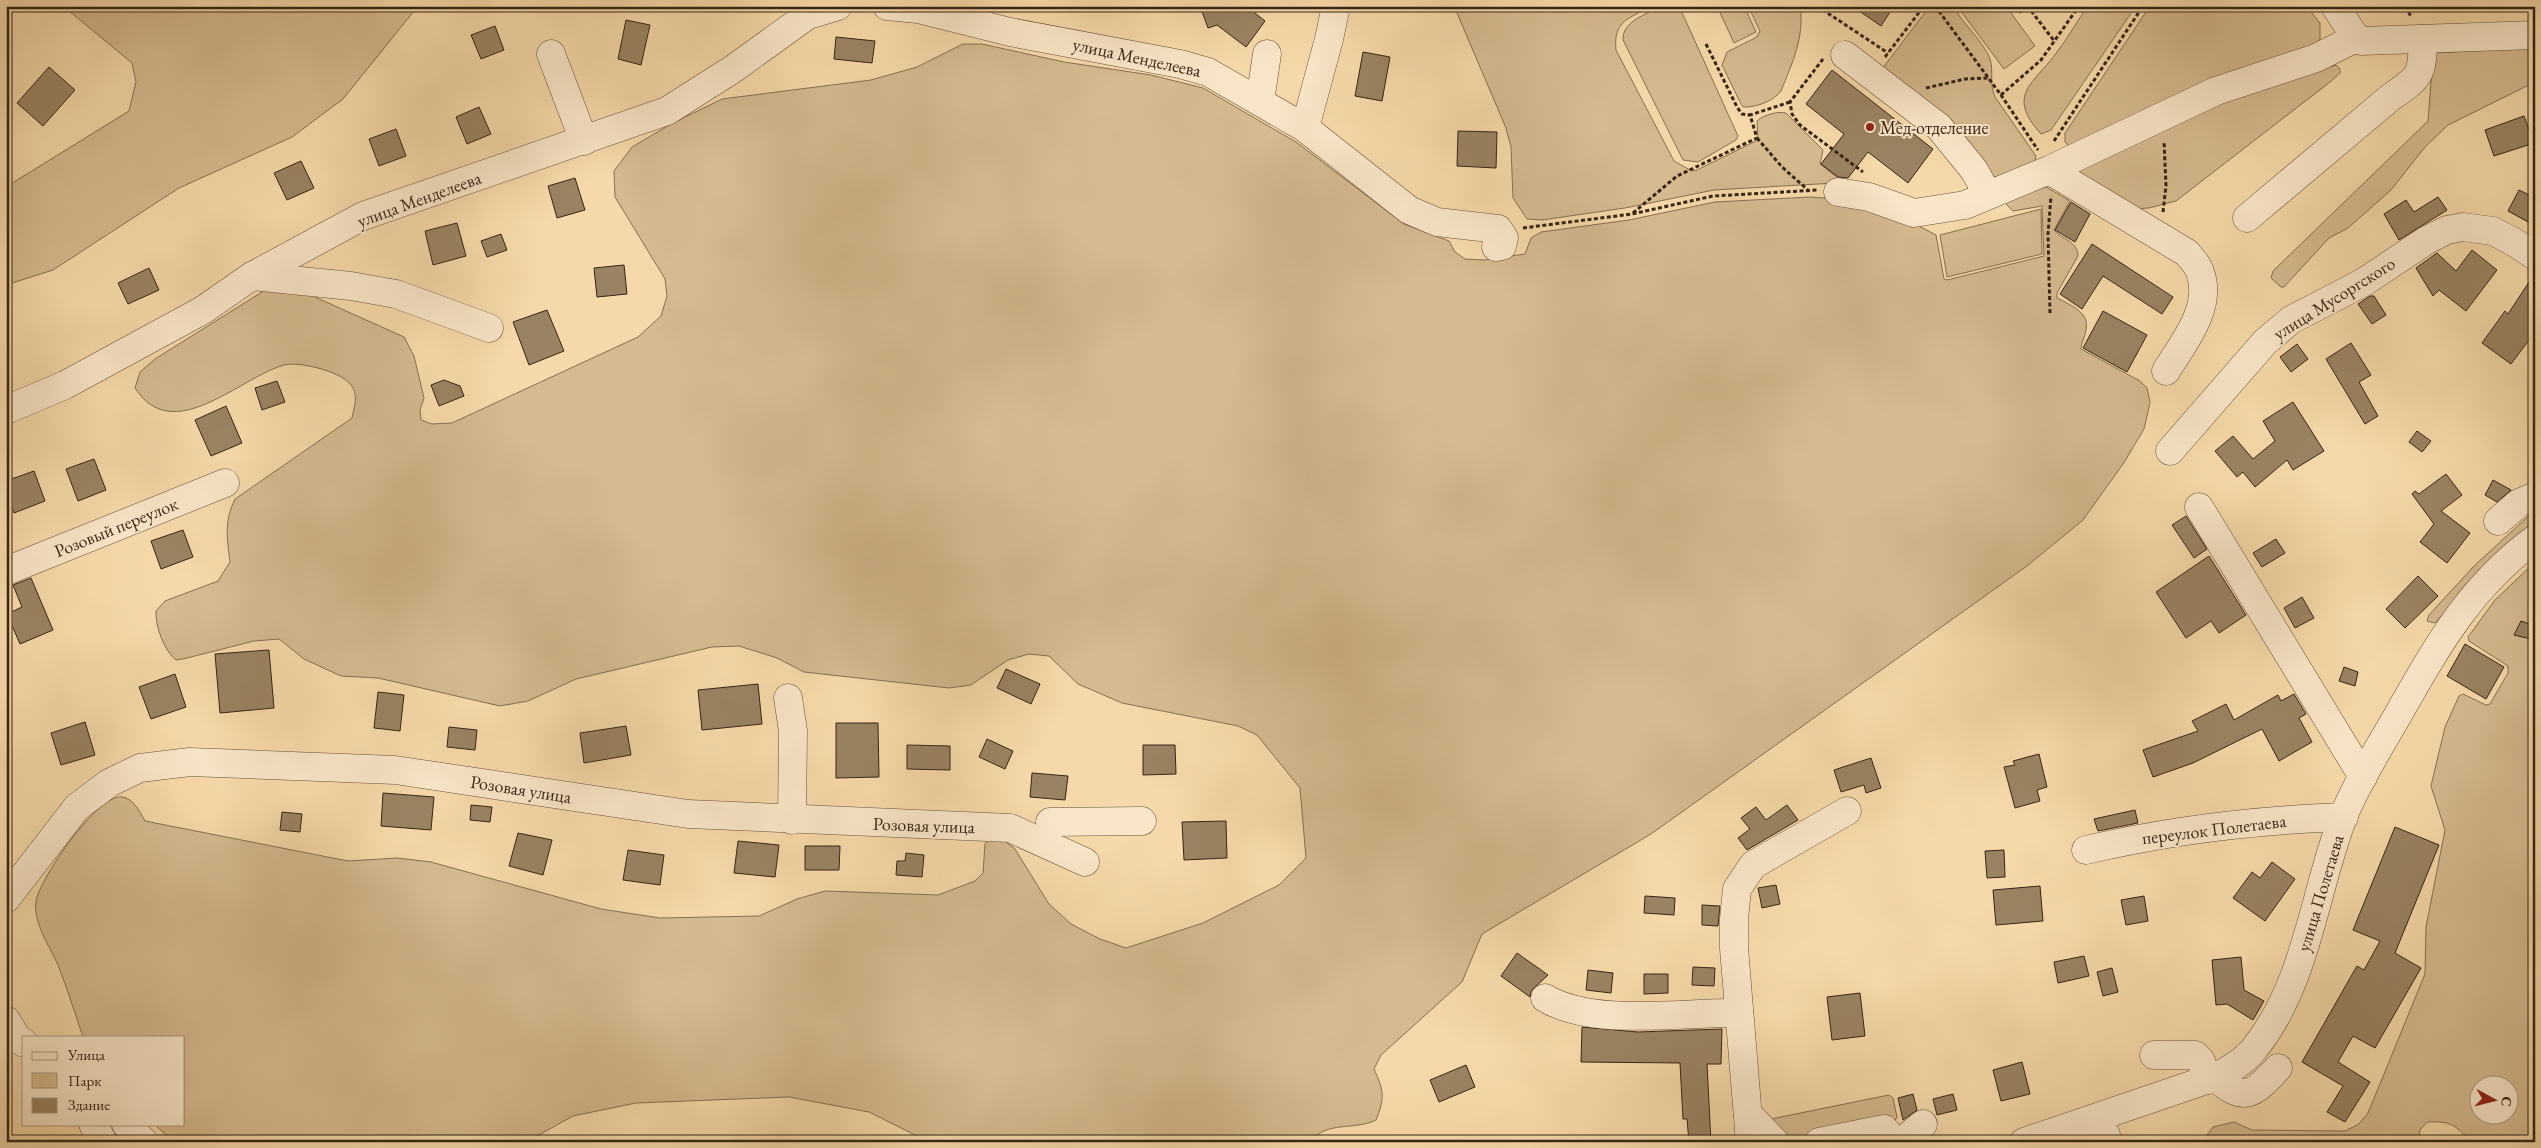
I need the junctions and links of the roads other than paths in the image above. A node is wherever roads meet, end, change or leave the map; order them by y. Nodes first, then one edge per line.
1 (838, 6) edge
2 (887, 6) edge
3 (1336, 6) edge
4 (2335, 6) edge
5 (2535, 35) edge
6 (2356, 38) junction
7 (2415, 39) junction
8 (551, 54) dead end
9 (1268, 54) dead end
10 (1845, 54) road end
11 (1260, 101) junction
12 (1305, 128) junction
13 (584, 141) junction
14 (2046, 164) junction
15 (1838, 192) road end
16 (1988, 195) junction
17 (2247, 218) dead end
18 (1497, 238) road end
19 (2535, 256) edge
20 (252, 276) junction
21 (489, 328) dead end
22 (2166, 371) dead end
23 (6, 410) edge
24 (2170, 451) dead end
25 (225, 483) dead end
26 (2535, 496) edge
27 (2199, 507) dead end
28 (2498, 521) dead end
29 (2535, 539) edge
30 (6, 571) edge
31 (788, 698) dead end
32 (2363, 777) junction
33 (1097, 804) dead end
34 (1847, 811) dead end
35 (2344, 816) junction
36 (792, 820) junction
37 (1142, 821) dead end
38 (1050, 822) junction
39 (1010, 828) junction
40 (2086, 850) dead end
41 (1085, 862) dead end
42 (6, 899) edge
43 (1545, 998) dead end
44 (1739, 1013) junction
45 (6, 1020) edge
46 (22, 1042) edge
47 (2154, 1055) dead end
48 (2278, 1068) dead end
49 (2211, 1079) junction
50 (1748, 1114) junction
51 (1923, 1124) dead end
52 (94, 1126) edge
53 (128, 1126) edge
54 (2041, 1139) edge
55 (103, 1142) edge
56 (144, 1142) edge
57 (1750, 1142) edge
58 (1775, 1142) edge
59 (1819, 1142) edge
60 (1895, 1142) edge
61 (1901, 1142) edge

1 - 13 street, улица Менделеева
2 - 11 street, улица Менделеева
3 - 12 street
4 - 6 street
5 - 7 street
6 - 7 street
6 - 14 street
7 - 17 street
8 - 13 street
9 - 11 street
10 - 16 street
11 - 12 street, улица Менделеева
12 - 18 street, улица Менделеева
13 - 20 street, улица Менделеева
14 - 16 street
14 - 22 street
15 - 16 street
19 - 24 street, улица Мусоргского
20 - 21 street
20 - 23 street, улица Менделеева
25 - 30 street, Розовый переулок
26 - 28 street
27 - 32 street
29 - 32 street, улица Полетаева
31 - 36 street
32 - 35 street, улица Полетаева
33 - 38 street
34 - 44 street
35 - 40 street, переулок Полетаева
35 - 49 street, улица Полетаева
36 - 39 street, Розовая улица
36 - 42 street, Розовая улица
37 - 38 street
38 - 39 street
39 - 41 street, Розовая улица
43 - 44 street
44 - 50 street
45 - 46 street
47 - 49 street
48 - 49 street
49 - 54 street, улица Полетаева
50 - 57 street
50 - 58 street
51 - 61 street
52 - 55 street
53 - 56 street
59 - 60 street

